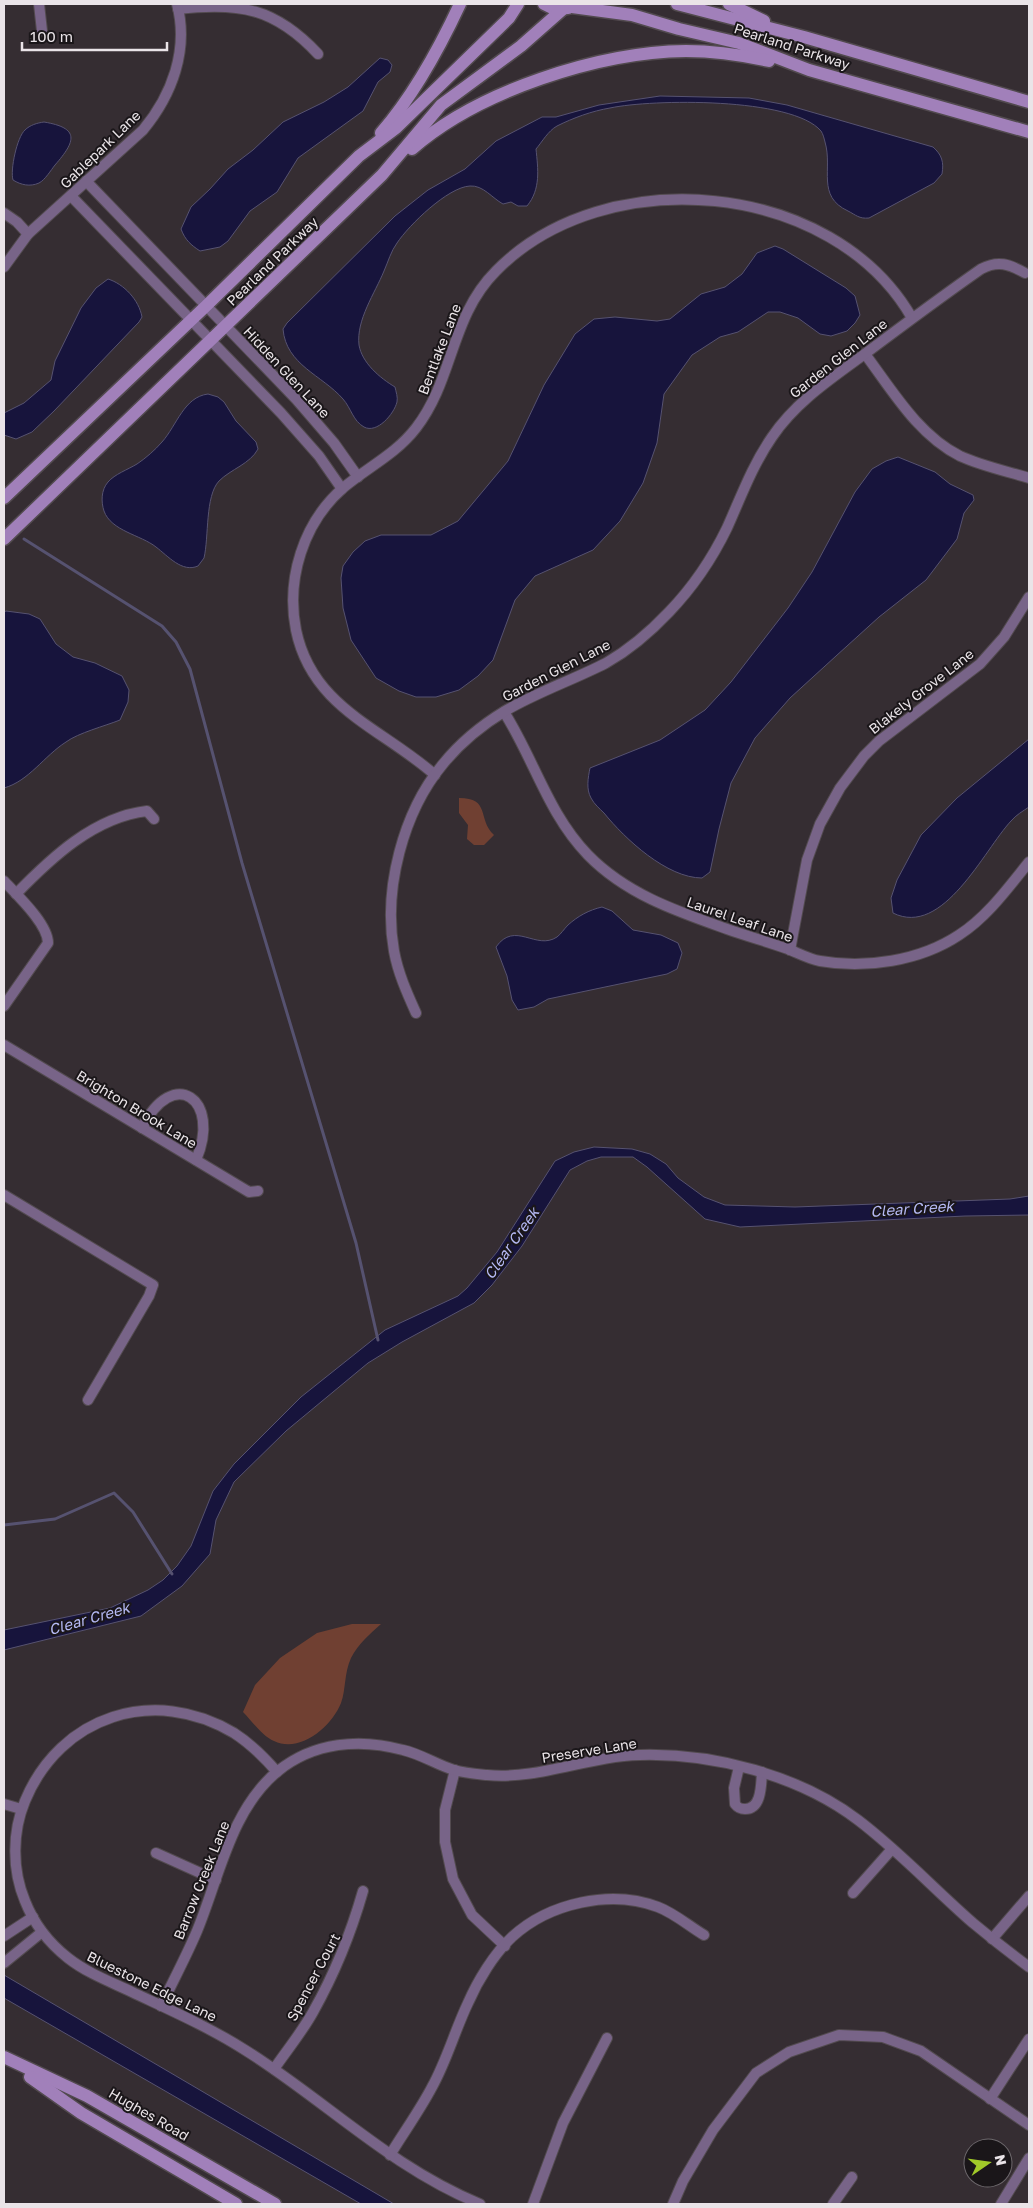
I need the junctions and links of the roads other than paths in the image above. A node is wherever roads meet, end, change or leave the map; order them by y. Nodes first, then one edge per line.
1 (39, 4) edge
2 (460, 4) edge
3 (518, 4) edge
4 (544, 4) edge
5 (677, 4) edge
6 (730, 4) edge
7 (178, 6) edge
8 (571, 7) edge
9 (42, 31) dead end
10 (804, 37) junction
11 (318, 54) dead end
12 (809, 70) junction
13 (1029, 102) edge
14 (1029, 132) edge
15 (358, 156) junction
16 (382, 175) junction
17 (86, 182) junction
18 (71, 196) junction
19 (4, 213) edge
20 (28, 234) junction
21 (4, 266) edge
22 (1025, 273) dead end
23 (206, 306) junction
24 (912, 318) junction
25 (191, 320) junction
26 (226, 326) junction
27 (210, 340) junction
28 (865, 354) junction
29 (358, 477) junction
30 (1029, 478) edge
31 (342, 489) junction
32 (4, 498) edge
33 (4, 540) edge
34 (1029, 597) edge
35 (504, 712) junction
36 (435, 775) junction
37 (154, 819) dead end
38 (1029, 862) edge
39 (4, 881) edge
40 (16, 894) junction
41 (790, 950) junction
42 (4, 1006) edge
43 (416, 1013) dead end
44 (4, 1045) edge
45 (142, 1128) junction
46 (196, 1160) junction
47 (258, 1191) dead end
48 (4, 1195) edge
49 (88, 1400) dead end
50 (738, 1767) junction
51 (455, 1770) junction
52 (277, 1772) junction
53 (762, 1772) junction
54 (4, 1804) edge
55 (21, 1809) junction
56 (892, 1849) junction
57 (156, 1852) dead end
58 (216, 1880) junction
59 (363, 1890) dead end
60 (853, 1893) dead end
61 (1029, 1896) edge
62 (33, 1917) junction
63 (42, 1932) junction
64 (704, 1935) dead end
65 (4, 1936) edge
66 (992, 1939) junction
67 (505, 1946) junction
68 (4, 1963) edge
69 (1029, 1967) edge
70 (162, 2006) junction
71 (607, 2038) dead end
72 (1029, 2039) edge
73 (4, 2058) edge
74 (274, 2069) junction
75 (990, 2099) junction
76 (1029, 2125) edge
77 (390, 2155) junction
78 (1029, 2158) edge
79 (852, 2177) dead end
80 (236, 2204) edge
81 (275, 2204) edge
82 (480, 2204) edge
83 (533, 2204) edge
84 (673, 2204) edge
85 (834, 2204) edge
86 (1001, 2204) edge

1 - 9 street
2 - 15 main road
3 - 15 main road, Pearland Parkway
4 - 8 main road
5 - 10 main road, Pearland Parkway
6 - 10 main road
7 - 11 street
7 - 17 street, Gablepark Lane
8 - 12 main road, Pearland Parkway
8 - 16 main road, Pearland Parkway
10 - 13 main road, Pearland Parkway
12 - 14 main road, Pearland Parkway
12 - 16 main road
15 - 23 main road, Pearland Parkway
16 - 26 main road, Pearland Parkway
17 - 18 street, Gablepark Lane
17 - 23 street, Hidden Glen Lane
18 - 20 street, Gablepark Lane
18 - 25 street
19 - 20 street
20 - 21 street, Gablepark Lane
22 - 24 street, Garden Glen Lane
23 - 25 main road, Pearland Parkway
23 - 26 street, Hidden Glen Lane
24 - 28 street, Garden Glen Lane
24 - 29 street, Bentlake Lane
25 - 27 street
25 - 32 main road, Pearland Parkway
26 - 27 main road, Pearland Parkway
26 - 29 street, Hidden Glen Lane
27 - 31 street
27 - 33 main road, Pearland Parkway
28 - 30 street
28 - 35 street, Garden Glen Lane
29 - 31 street, Bentlake Lane
31 - 36 street, Bentlake Lane
34 - 41 street, Blakely Grove Lane
35 - 36 street, Garden Glen Lane
35 - 41 street, Laurel Leaf Lane
36 - 43 street, Garden Glen Lane
37 - 40 street
38 - 41 street, Laurel Leaf Lane
39 - 40 street
40 - 42 street
44 - 45 street, Brighton Brook Lane
45 - 46 street, Brighton Brook Lane
45 - 46 street
46 - 47 street, Brighton Brook Lane
48 - 49 street
50 - 51 street, Preserve Lane
50 - 53 street, Preserve Lane
50 - 53 street
51 - 52 street, Preserve Lane
51 - 67 street
52 - 55 street, Bluestone Edge Lane
52 - 58 street, Barrow Creek Lane
53 - 56 street, Preserve Lane
54 - 55 street
55 - 62 street, Bluestone Edge Lane
56 - 60 street
56 - 66 street, Preserve Lane
57 - 58 street
58 - 70 street, Barrow Creek Lane
59 - 74 street, Spencer Court
61 - 66 street
62 - 63 street, Bluestone Edge Lane
62 - 65 street
63 - 68 street
63 - 70 street, Bluestone Edge Lane
64 - 67 street
66 - 69 street, Preserve Lane
67 - 77 street
70 - 74 street, Bluestone Edge Lane
71 - 83 street
72 - 75 street
73 - 80 main road, Hughes Road
73 - 81 main road, Hughes Road
74 - 77 street, Bluestone Edge Lane
75 - 76 street
75 - 84 street
77 - 82 street, Bluestone Edge Lane
78 - 86 street
79 - 85 street

